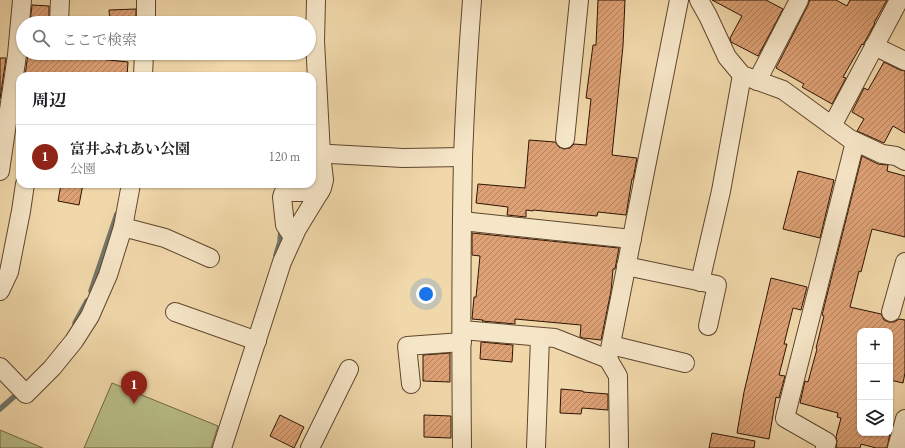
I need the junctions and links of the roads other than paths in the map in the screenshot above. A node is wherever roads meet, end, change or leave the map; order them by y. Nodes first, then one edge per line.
1 (22, 0) edge
2 (60, 0) edge
3 (146, 0) edge
4 (316, 0) edge
5 (472, 0) edge
6 (580, 0) edge
7 (679, 0) edge
8 (799, 0) edge
9 (899, 0) edge
10 (702, 2) edge
11 (21, 16) edge
12 (59, 16) edge
13 (149, 16) edge
14 (316, 16) edge
15 (874, 46) junction
16 (316, 55) edge
17 (16, 60) edge
18 (144, 60) edge
19 (905, 61) edge
20 (143, 72) edge
21 (749, 78) junction
22 (832, 126) junction
23 (565, 139) dead end
24 (855, 142) junction
25 (323, 154) edge
26 (902, 155) edge
27 (459, 157) junction
28 (0, 171) edge
29 (322, 187) junction
30 (24, 188) edge
31 (130, 188) edge
32 (315, 188) edge
33 (316, 188) edge
34 (462, 221) junction
35 (123, 227) junction
36 (293, 238) junction
37 (632, 239) junction
38 (210, 258) dead end
39 (905, 262) edge
40 (626, 266) junction
41 (700, 282) junction
42 (0, 291) edge
43 (175, 312) dead end
44 (891, 312) dead end
45 (708, 326) dead end
46 (540, 337) junction
47 (251, 339) junction
48 (457, 339) junction
49 (609, 352) junction
50 (685, 364) dead end
51 (0, 367) edge
52 (348, 369) dead end
53 (411, 384) dead end
54 (905, 419) edge
55 (222, 448) edge
56 (310, 448) edge
57 (462, 448) edge
58 (536, 448) edge
59 (619, 448) edge
60 (825, 448) edge
61 (897, 448) edge

1 - 11 street
2 - 12 street
3 - 13 street
4 - 14 street
5 - 27 street
6 - 23 street
7 - 37 street
8 - 21 street
9 - 15 street
10 - 21 street
15 - 19 street
15 - 22 street
16 - 25 street
17 - 28 street
18 - 20 street
21 - 22 street
21 - 41 street
22 - 24 street
24 - 26 street
24 - 60 street
25 - 27 street
25 - 29 street
27 - 34 street
29 - 33 street
29 - 36 street
30 - 42 street
31 - 35 street
32 - 36 street
34 - 37 street
34 - 48 street
35 - 38 street
35 - 51 street
36 - 47 street
37 - 40 street
39 - 44 street
40 - 41 street
40 - 49 street
41 - 45 street
43 - 47 street
46 - 48 street
46 - 49 street
46 - 58 street
47 - 55 street
48 - 53 street
48 - 57 street
49 - 50 street
49 - 59 street
52 - 56 street
54 - 61 street

